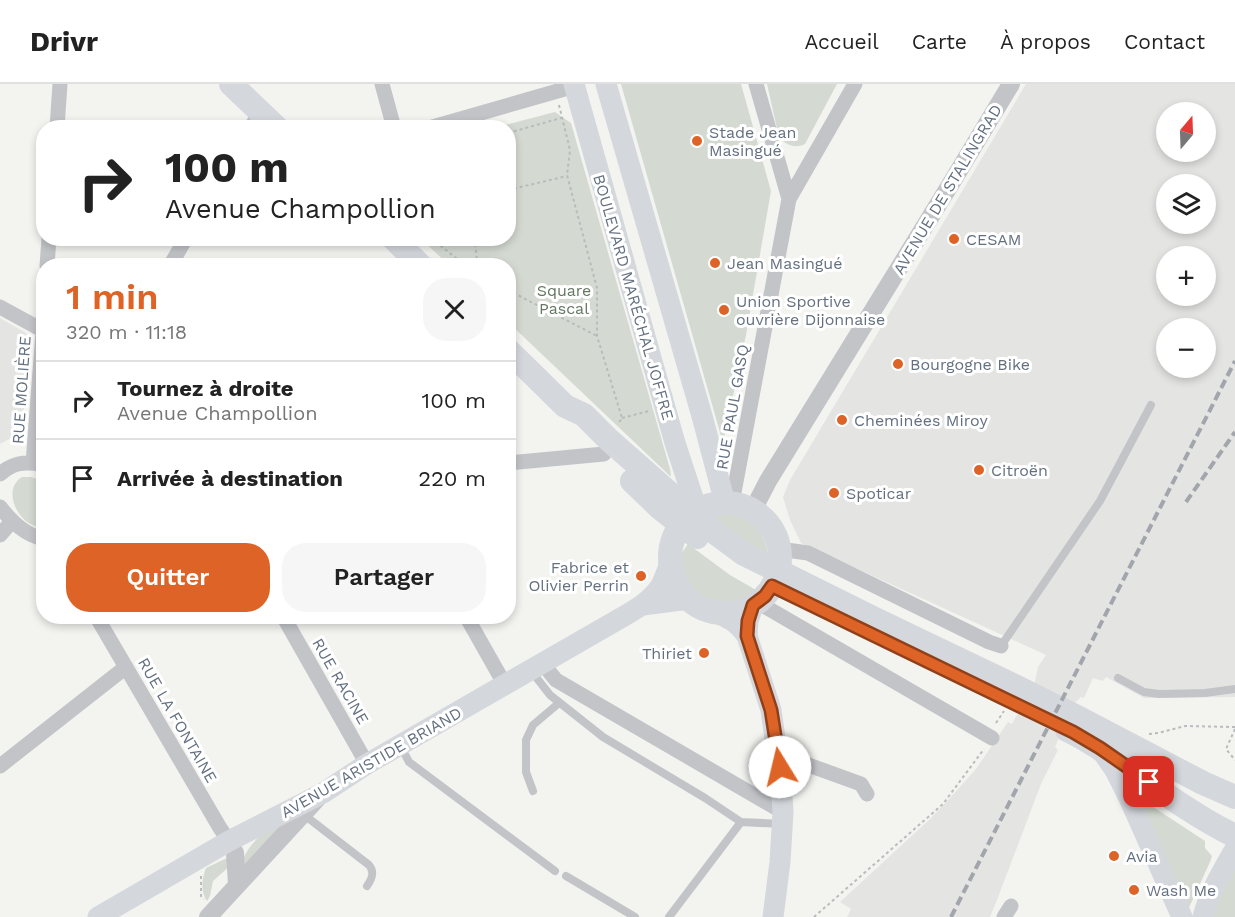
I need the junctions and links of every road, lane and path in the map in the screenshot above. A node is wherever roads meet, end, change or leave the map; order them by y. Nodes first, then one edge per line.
1 (60, 84) edge
2 (231, 84) edge
3 (382, 84) edge
4 (606, 84) edge
5 (756, 84) edge
6 (855, 84) edge
7 (1011, 84) edge
8 (568, 87) edge
9 (562, 118) junction
10 (58, 120) edge
11 (261, 120) edge
12 (392, 120) edge
13 (456, 120) edge
14 (516, 131) edge
15 (567, 176) junction
16 (516, 188) edge
17 (789, 199) junction
18 (401, 246) edge
19 (441, 246) edge
20 (413, 258) edge
21 (456, 258) edge
22 (516, 295) edge
23 (0, 307) edge
24 (36, 327) edge
25 (597, 336) junction
26 (516, 358) edge
27 (1151, 405) dead end
28 (666, 407) junction
29 (622, 418) junction
30 (606, 446) junction
31 (516, 462) edge
32 (36, 464) edge
33 (0, 474) edge
34 (736, 505) junction
35 (0, 507) edge
36 (690, 516) junction
37 (12, 521) junction
38 (0, 535) edge
39 (36, 536) edge
40 (670, 565) junction
41 (768, 583) junction
42 (691, 601) junction
43 (643, 605) junction
44 (712, 611) junction
45 (101, 624) edge
46 (288, 624) edge
47 (471, 624) edge
48 (747, 636) junction
49 (1001, 646) joint
50 (126, 667) junction
51 (537, 667) junction
52 (1119, 678) dead end
53 (505, 685) junction
54 (1235, 689) edge
55 (559, 703) junction
56 (1076, 725) junction
57 (1235, 728) edge
58 (1145, 734) dead end
59 (992, 738) joint
60 (400, 746) junction
61 (1100, 748) junction
62 (778, 754) junction
63 (1235, 760) edge
64 (367, 764) junction
65 (0, 766) edge
66 (1235, 775) edge
67 (1203, 783) junction
68 (533, 791) dead end
69 (323, 793) junction
70 (867, 794) dead end
71 (1235, 797) edge
72 (303, 814) junction
73 (783, 818) junction
74 (741, 822) junction
75 (1235, 836) edge
76 (229, 841) junction
77 (1235, 849) edge
78 (201, 857) junction
79 (555, 871) dead end
80 (566, 876) dead end
81 (237, 885) junction
82 (367, 886) dead end
83 (210, 914) edge
84 (98, 917) edge
85 (635, 917) edge
86 (669, 917) edge
87 (773, 917) edge
88 (814, 917) edge
89 (1182, 917) edge
90 (1203, 917) edge

1 - 10 street
2 - 11 main road
3 - 12 street
4 - 34 main road, BOULEVARD MARÉCHAL JOFFRE
5 - 17 street
6 - 17 street, RUE PAUL GASQ
7 - 34 street, AVENUE DE STALINGRAD
8 - 9 path
8 - 13 street
8 - 28 main road, BOULEVARD MARÉCHAL JOFFRE
9 - 14 path
9 - 15 path
15 - 16 path
15 - 25 path
17 - 34 street, RUE PAUL GASQ
18 - 20 main road
19 - 21 path
22 - 25 path
23 - 24 street
25 - 29 path
26 - 30 main road
27 - 49 lane
28 - 29 path
28 - 36 main road, BOULEVARD MARÉCHAL JOFFRE
29 - 30 path
30 - 31 street
30 - 36 main road
32 - 33 street
34 - 36 main road
34 - 41 main road
35 - 37 street
36 - 40 main road
36 - 41 main road
37 - 38 street
37 - 39 street
40 - 42 main road
40 - 43 main road, AVENUE ARISTIDE BRIAND
41 - 44 main road
41 - 48 main road
41 - 49 street
41 - 56 main road
41 - 59 street
42 - 43 main road, AVENUE ARISTIDE BRIAND
42 - 44 main road
43 - 51 main road, AVENUE ARISTIDE BRIAND
44 - 48 main road
45 - 50 street, RUE LA FONTAINE
46 - 64 street, RUE RACINE
47 - 53 street
48 - 62 main road
50 - 65 street
50 - 76 street, RUE LA FONTAINE
51 - 53 main road, AVENUE ARISTIDE BRIAND
51 - 55 lane
51 - 73 street
52 - 54 lane
53 - 60 main road, AVENUE ARISTIDE BRIAND
55 - 68 lane
55 - 74 lane
56 - 61 main road
56 - 67 main road
57 - 58 path
57 - 63 path
59 - 88 path
60 - 64 main road, AVENUE ARISTIDE BRIAND
60 - 79 lane
61 - 75 main road
61 - 89 main road
62 - 70 street
62 - 73 main road
64 - 69 main road, AVENUE ARISTIDE BRIAND
66 - 67 main road
67 - 71 main road
69 - 72 street
69 - 76 main road, AVENUE ARISTIDE BRIAND
72 - 81 street
72 - 82 lane
73 - 74 lane
73 - 87 main road
74 - 86 lane
76 - 78 main road, AVENUE ARISTIDE BRIAND
76 - 81 street
77 - 90 main road
78 - 83 path
78 - 84 main road, AVENUE ARISTIDE BRIAND
80 - 85 lane
81 - 83 street

